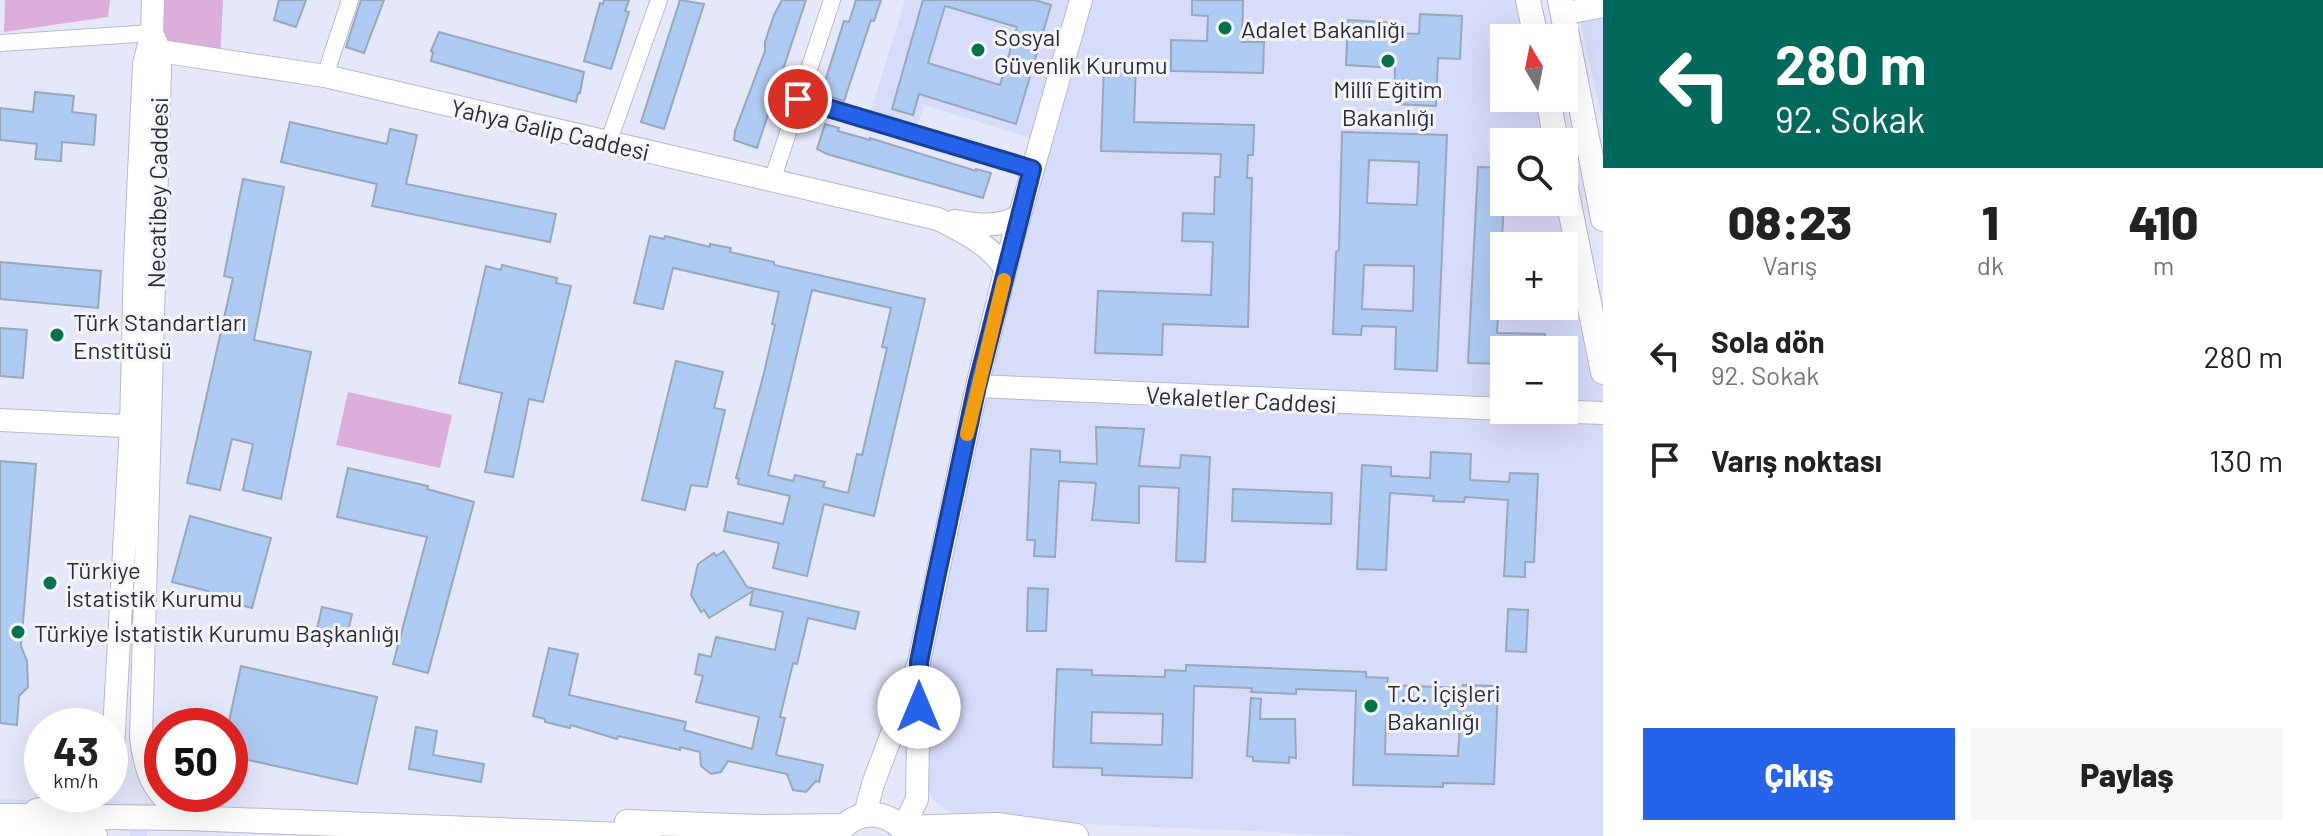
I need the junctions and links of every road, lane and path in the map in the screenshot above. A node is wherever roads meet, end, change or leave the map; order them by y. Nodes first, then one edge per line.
1 (153, 0) edge
2 (350, 0) edge
3 (659, 0) edge
4 (832, 0) edge
5 (1081, 0) edge
6 (1528, 0) edge
7 (1603, 6) edge
8 (1561, 7) edge
9 (1533, 24) edge
10 (156, 42) junction
11 (0, 43) edge
12 (325, 76) junction
13 (798, 99) junction
14 (608, 143) junction
15 (1032, 169) junction
16 (772, 181) junction
17 (1019, 216) junction
18 (1571, 216) edge
19 (938, 219) junction
20 (1603, 219) edge
21 (1006, 270) junction
22 (1603, 372) edge
23 (977, 386) junction
24 (1490, 408) edge
25 (1578, 412) edge
26 (1603, 413) edge
27 (0, 420) edge
28 (141, 427) junction
29 (919, 662) junction
30 (116, 708) edge
31 (24, 812) edge
32 (865, 814) junction
33 (0, 816) edge
34 (187, 818) junction
35 (337, 825) junction
36 (997, 825) junction
37 (0, 831) edge
38 (839, 831) edge
39 (906, 832) edge
40 (95, 836) edge
41 (648, 836) edge
42 (965, 836) edge
43 (1076, 836) edge

1 - 10 main road, Necatibey Caddesi
2 - 12 street
3 - 14 street
4 - 13 street
5 - 15 main road
6 - 9 main road
7 - 8 main road
8 - 20 main road
10 - 11 street
10 - 12 main road, Yahya Galip Caddesi
10 - 28 main road, Necatibey Caddesi
12 - 14 main road, Yahya Galip Caddesi
13 - 15 street
13 - 16 street
14 - 16 main road, Yahya Galip Caddesi
15 - 17 main road
16 - 19 main road, Yahya Galip Caddesi
17 - 19 main road, Yahya Galip Caddesi
17 - 21 main road
18 - 22 main road
19 - 21 main road, Yahya Galip Caddesi
21 - 23 main road
23 - 24 main road, Vekaletler Caddesi
23 - 29 main road
25 - 26 main road
27 - 28 main road
28 - 30 main road, Necatibey Caddesi
28 - 34 main road, Necatibey Caddesi
29 - 32 main road
29 - 39 main road
31 - 33 main road
32 - 38 main road
32 - 39 main road
33 - 34 main road
34 - 35 main road
35 - 38 main road
35 - 41 main road
36 - 39 main road
36 - 42 main road
36 - 43 main road
37 - 40 main road

